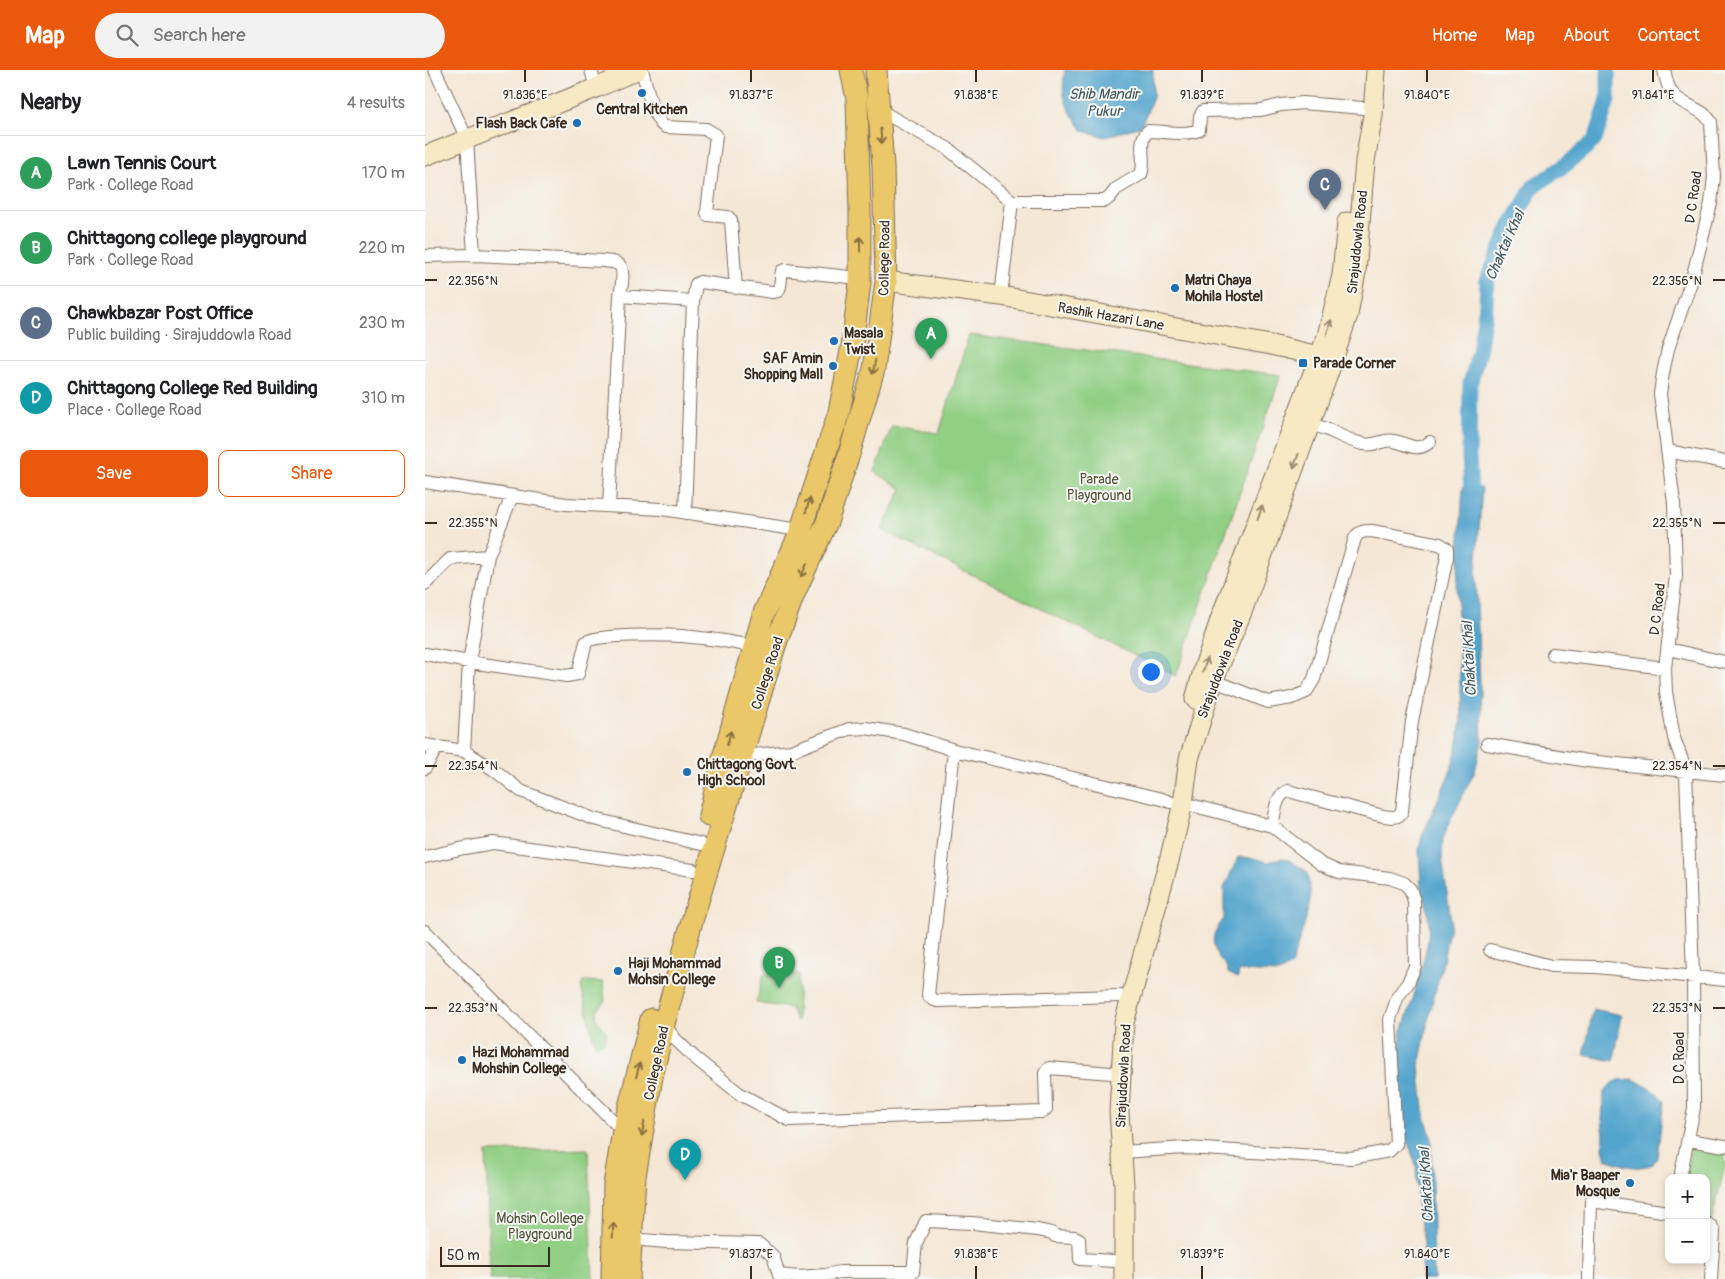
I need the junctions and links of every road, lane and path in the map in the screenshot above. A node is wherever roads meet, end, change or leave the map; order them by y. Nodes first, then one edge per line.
1 (435, 70) edge
2 (637, 70) edge
3 (642, 70) edge
4 (851, 70) edge
5 (876, 70) edge
6 (1366, 70) edge
7 (1376, 70) edge
8 (1664, 70) edge
9 (594, 79) edge
10 (1363, 108) junction
11 (879, 110) junction
12 (467, 139) junction
13 (425, 156) edge
14 (1013, 201) junction
15 (474, 255) junction
16 (425, 256) edge
17 (860, 281) junction
18 (886, 281) junction
19 (736, 288) junction
20 (620, 296) junction
21 (1001, 296) junction
22 (693, 301) junction
23 (1325, 361) junction
24 (1309, 424) junction
25 (1430, 442) dead end
26 (1667, 451) junction
27 (1725, 462) edge
28 (425, 482) edge
29 (512, 496) junction
30 (609, 506) junction
31 (685, 513) junction
32 (808, 538) junction
33 (488, 556) junction
34 (425, 584) edge
35 (754, 647) junction
36 (1668, 649) junction
37 (425, 654) edge
38 (1553, 654) dead end
39 (469, 662) junction
40 (1725, 662) edge
41 (1665, 668) junction
42 (1222, 684) dead end
43 (1487, 744) dead end
44 (431, 746) edge
45 (954, 750) junction
46 (464, 751) junction
47 (743, 751) junction
48 (425, 768) edge
49 (1686, 771) junction
50 (1725, 775) edge
51 (1177, 803) junction
52 (1272, 826) junction
53 (701, 844) junction
54 (425, 857) edge
55 (693, 870) junction
56 (425, 931) edge
57 (1490, 950) dead end
58 (1693, 976) junction
59 (1725, 980) edge
60 (1120, 996) junction
61 (664, 1024) junction
62 (1111, 1073) junction
63 (623, 1131) junction
64 (1688, 1140) junction
65 (1725, 1146) edge
66 (1121, 1152) junction
67 (1681, 1174) edge
68 (1665, 1211) edge
69 (1710, 1226) edge
70 (631, 1239) junction
71 (1114, 1270) edge
72 (613, 1279) edge
73 (629, 1279) edge
74 (1124, 1279) edge
75 (1589, 1279) edge
76 (1711, 1279) edge

1 - 12 street
2 - 9 main road
3 - 19 street
17 -> 4 main road, College Road
5 - 11 main road, College Road
6 - 10 main road, Sirajuddowla Road
7 - 23 main road, Sirajuddowla Road
8 - 26 street, D C Road
9 - 12 main road
10 - 14 street
23 -> 10 main road, Sirajuddowla Road
11 - 14 street
11 -> 18 main road, College Road
12 - 13 main road
12 - 15 street
14 - 21 street
15 - 16 street
15 - 20 street
17 - 19 street
32 -> 17 main road, College Road
18 - 21 main road, Rashik Hazari Lane
18 -> 32 main road, College Road
19 - 22 street
20 - 22 street
20 - 30 street
21 - 23 main road, Rashik Hazari Lane
22 - 31 street
23 - 24 main road, Sirajuddowla Road
51 -> 23 main road, Sirajuddowla Road
24 - 25 street
24 -> 51 main road, Sirajuddowla Road
26 - 27 street
26 - 36 street, D C Road
28 - 29 street
29 - 30 street
29 - 33 street
30 - 31 street
31 - 32 street
32 - 35 main road, College Road
32 -> 47 main road, College Road
33 - 34 street
33 - 39 street
35 - 39 street
53 -> 35 main road, College Road
36 - 40 street
36 - 41 street, D C Road
37 - 39 street
38 - 41 street
39 - 46 street
41 - 49 street, D C Road
42 - 52 street
43 - 49 street
44 - 46 street
44 - 48 street
45 - 47 street
45 - 51 street
45 - 60 street
46 - 53 street
47 - 61 main road, College Road
49 - 50 street
49 - 58 street, D C Road
51 - 52 street
51 - 60 main road, Sirajuddowla Road
51 - 66 main road, Sirajuddowla Road
52 - 66 street
53 - 55 main road, College Road
54 - 55 street
63 -> 55 main road, College Road
56 - 63 street
57 - 58 street
58 - 59 street
58 - 64 street, D C Road
60 - 62 main road, Sirajuddowla Road
61 - 62 street
61 -> 70 main road, College Road
62 - 71 main road, Sirajuddowla Road
72 -> 63 main road, College Road
64 - 65 street
64 - 67 street, D C Road
66 - 74 main road, Sirajuddowla Road
68 - 75 street
69 - 76 street
70 - 71 street
70 - 73 main road, College Road

